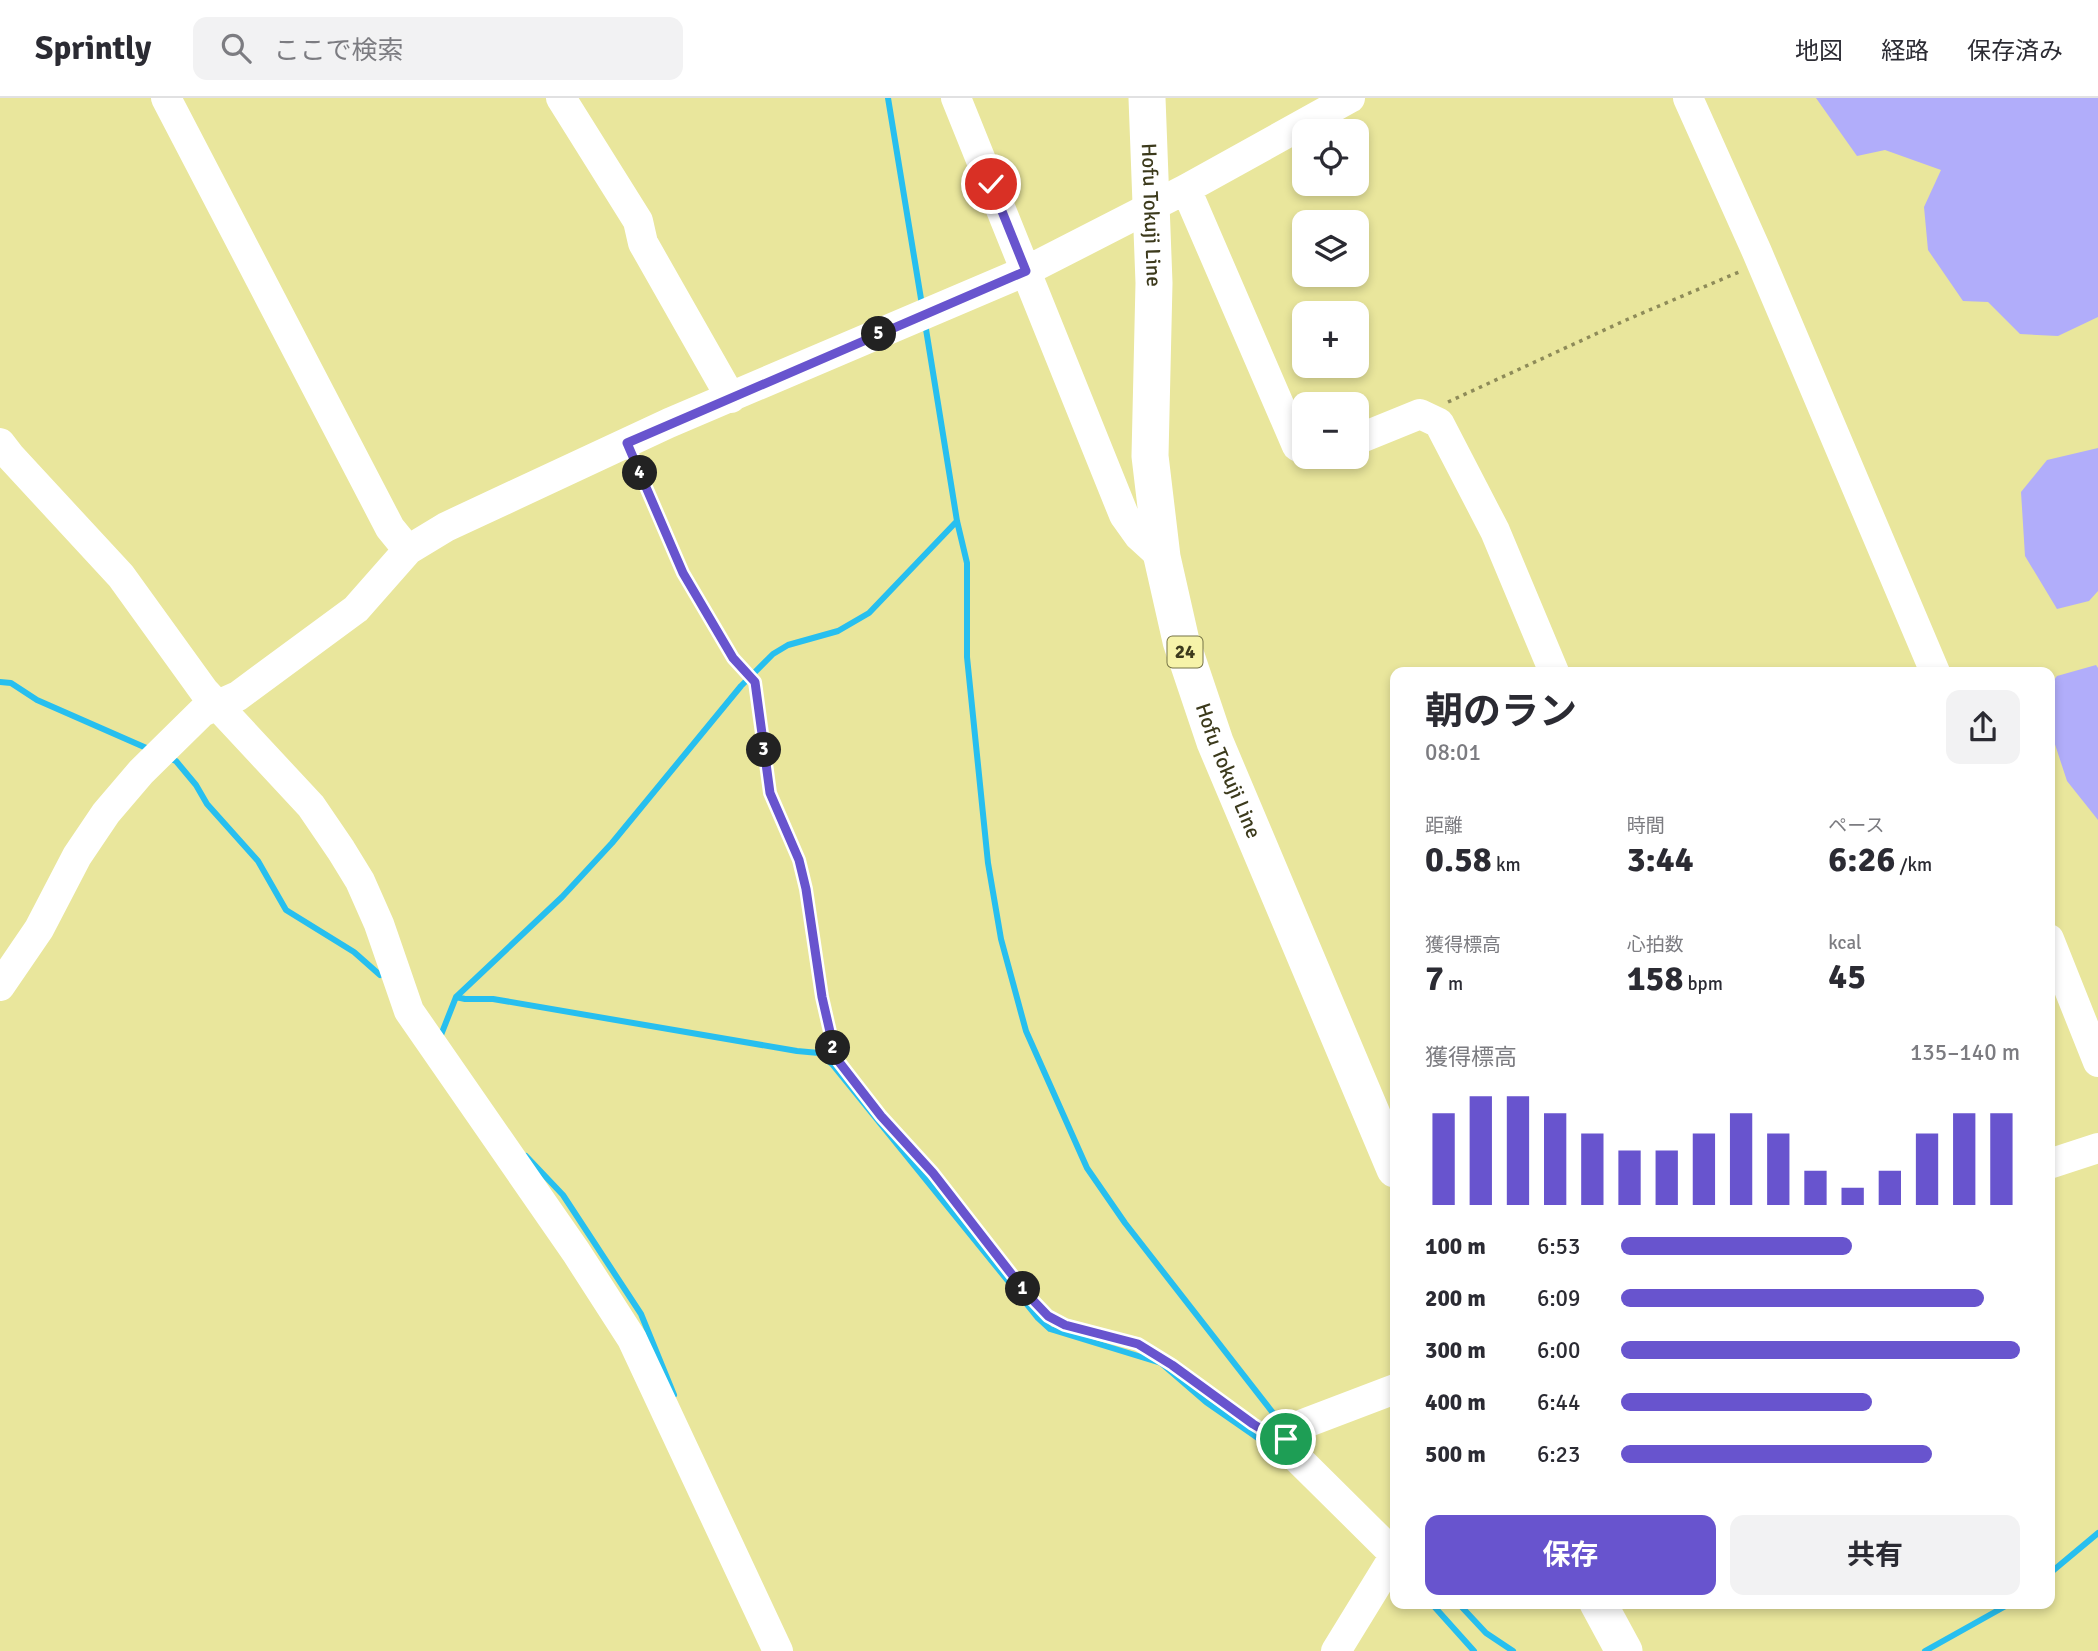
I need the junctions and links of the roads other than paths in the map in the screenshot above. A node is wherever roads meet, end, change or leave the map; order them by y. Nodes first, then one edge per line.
1 (166, 98) edge
2 (561, 98) edge
3 (956, 98) edge
4 (1147, 98) edge
5 (1350, 98) edge
6 (1688, 98) edge
7 (1186, 189) junction
8 (1152, 205) junction
9 (1026, 271) junction
10 (731, 398) junction
11 (1292, 434) edge
12 (1369, 435) edge
13 (0, 443) edge
14 (408, 550) junction
15 (1162, 557) junction
16 (1552, 667) edge
17 (1933, 667) edge
18 (217, 706) junction
19 (2055, 954) edge
20 (0, 986) edge
21 (2098, 1062) edge
22 (2098, 1148) edge
23 (1390, 1157) edge
24 (2055, 1162) edge
25 (1390, 1391) edge
26 (1390, 1550) edge
27 (1390, 1563) edge
28 (1601, 1609) edge
29 (778, 1651) edge
30 (1336, 1651) edge
31 (1624, 1651) edge

1 - 14 street
2 - 10 street
3 - 9 street
4 - 8 main road, Hofu Tokuji Line / 24
5 - 7 street
6 - 17 street
7 - 8 street
7 - 11 street
8 - 9 street
8 - 15 main road, Hofu Tokuji Line / 24
9 - 10 street
9 - 15 street
10 - 14 street
12 - 16 street
13 - 18 street
14 - 18 street
15 - 23 main road, Hofu Tokuji Line / 24
18 - 20 street
18 - 29 street
19 - 21 street
22 - 24 street
25 - 26 street
27 - 30 street
28 - 31 main road

